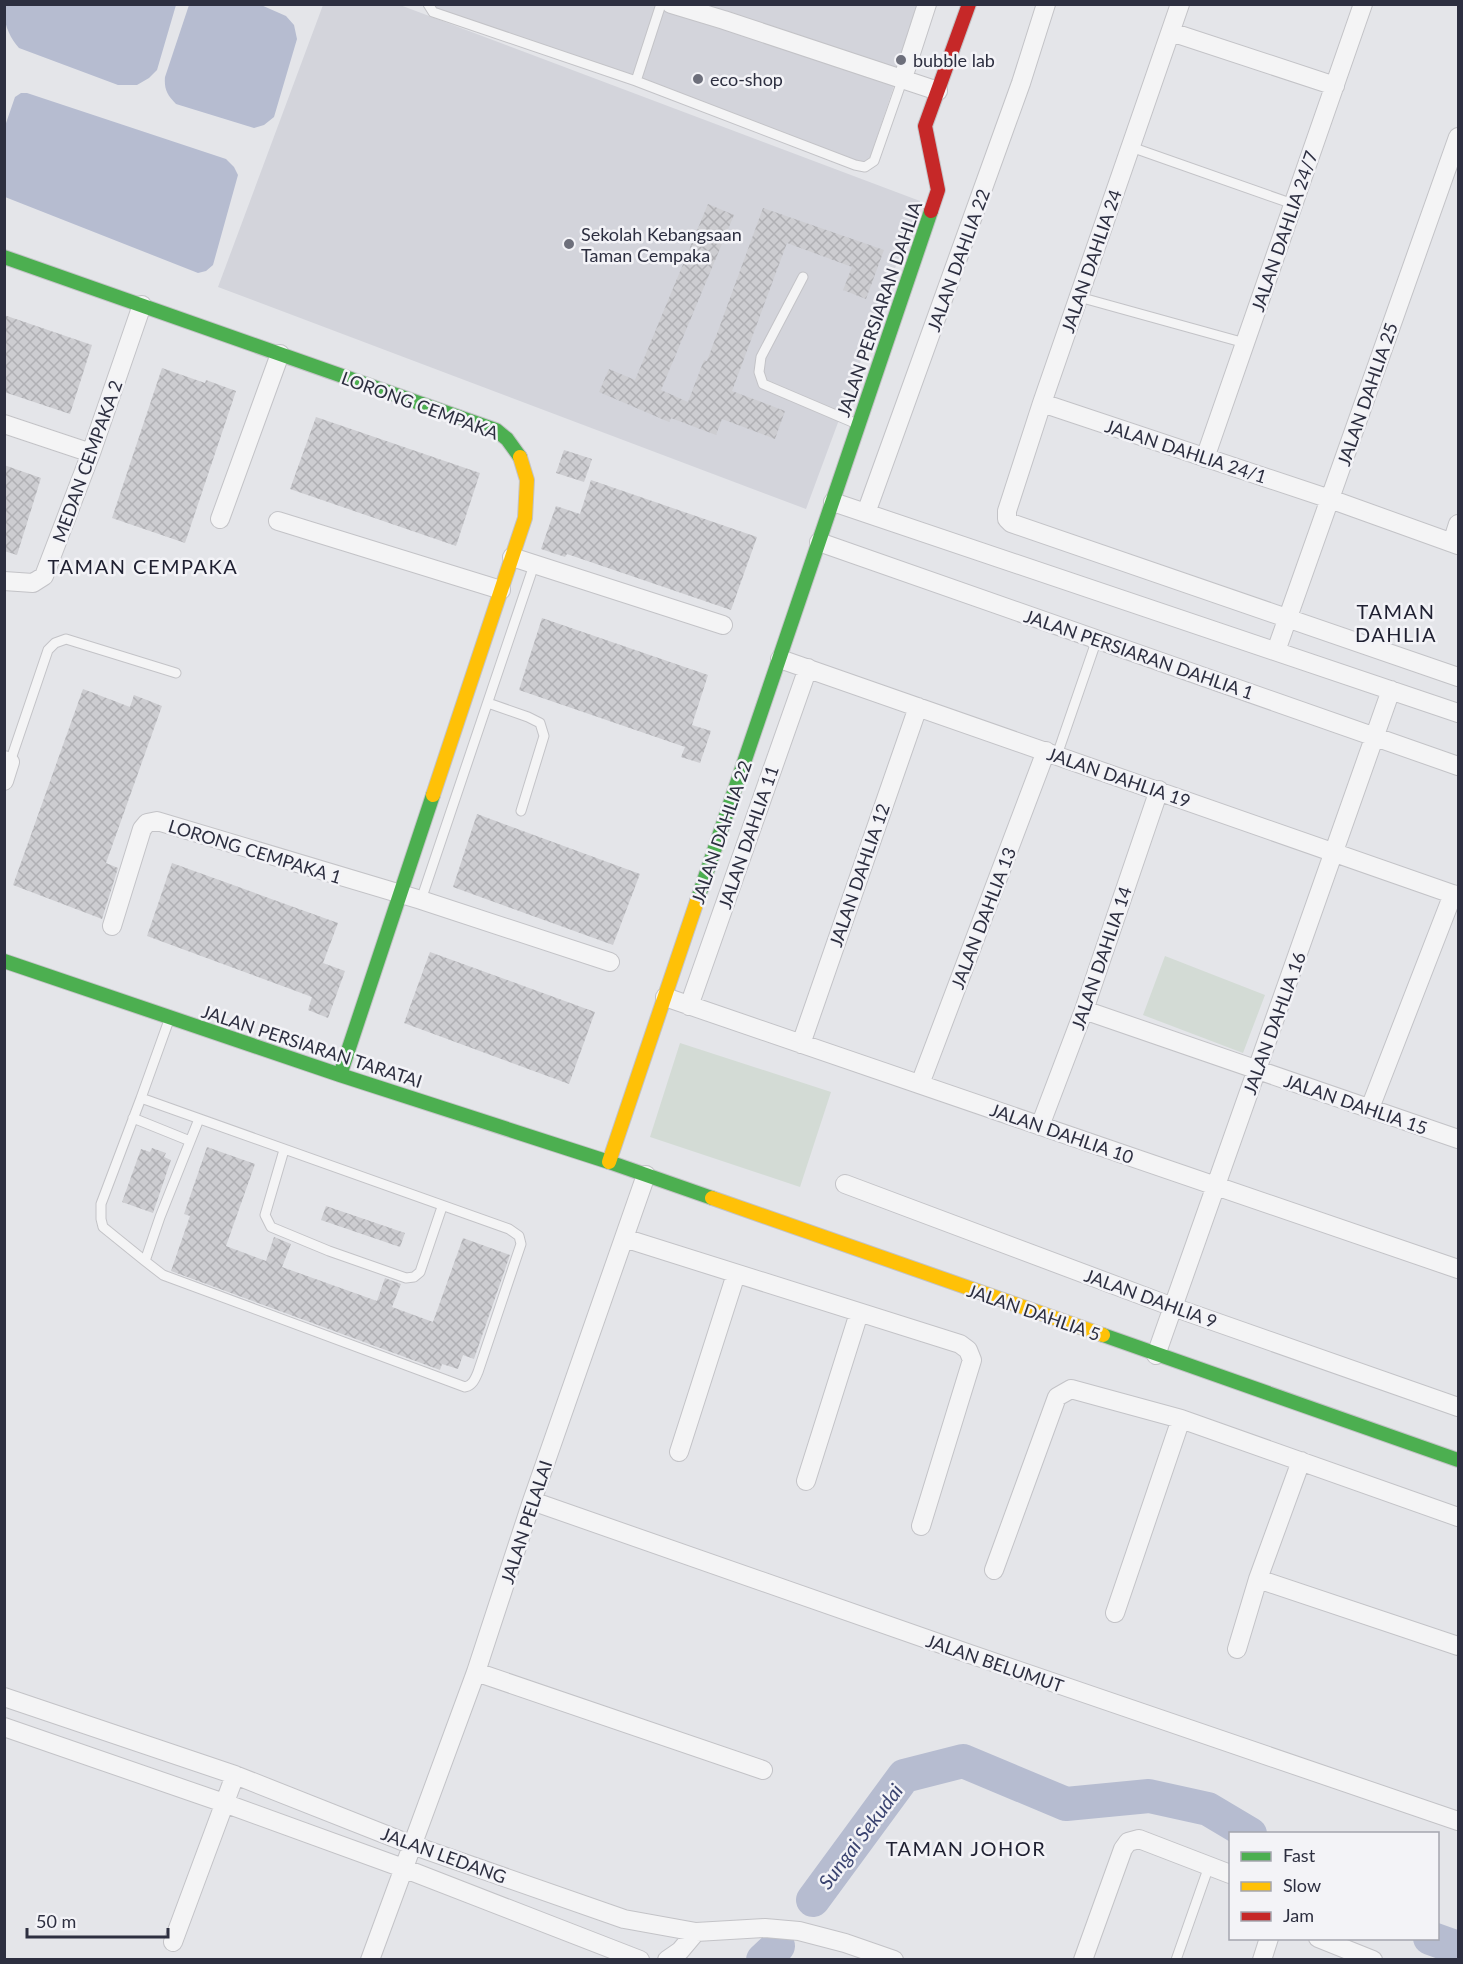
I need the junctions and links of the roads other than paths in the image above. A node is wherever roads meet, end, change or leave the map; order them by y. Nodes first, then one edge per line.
1 (428, 4) edge
2 (661, 4) edge
3 (671, 4) edge
4 (927, 4) edge
5 (969, 4) edge
6 (1046, 4) edge
7 (1180, 4) edge
8 (1363, 4) edge
9 (727, 12) edge
10 (1171, 32) junction
11 (903, 78) junction
12 (636, 81) junction
13 (1335, 86) junction
14 (938, 91) junction
15 (1458, 137) edge
16 (1131, 147) junction
17 (1293, 204) junction
18 (4, 257) edge
19 (803, 277) dead end
20 (1079, 297) junction
21 (142, 305) junction
22 (1245, 343) junction
23 (280, 354) junction
24 (1042, 404) junction
25 (4, 424) edge
26 (859, 425) junction
27 (91, 453) junction
28 (1205, 458) junction
29 (1330, 499) junction
30 (832, 502) junction
31 (866, 513) junction
32 (220, 519) dead end
33 (279, 521) dead end
34 (1458, 524) edge
35 (819, 542) junction
36 (1455, 544) edge
37 (512, 556) junction
38 (534, 565) junction
39 (4, 581) edge
40 (501, 590) junction
41 (1288, 618) junction
42 (723, 626) dead end
43 (1097, 639) junction
44 (1276, 651) junction
45 (780, 658) junction
46 (808, 668) junction
47 (176, 673) dead end
48 (1458, 677) edge
49 (1391, 690) junction
50 (488, 703) junction
51 (918, 707) junction
52 (1458, 713) edge
53 (1375, 737) junction
54 (1052, 753) junction
55 (7, 761) edge
56 (1458, 766) edge
57 (4, 781) edge
58 (1159, 790) junction
59 (521, 811) dead end
60 (1335, 851) junction
61 (400, 895) junction
62 (1456, 895) edge
63 (421, 900) junction
64 (112, 927) dead end
65 (4, 961) edge
66 (610, 962) dead end
67 (665, 997) junction
68 (689, 1005) junction
69 (1084, 1010) junction
70 (170, 1018) junction
71 (801, 1044) junction
72 (1257, 1070) junction
73 (340, 1075) junction
74 (920, 1084) junction
75 (141, 1098) junction
76 (1370, 1108) junction
77 (133, 1118) junction
78 (199, 1119) junction
79 (1040, 1126) junction
80 (1458, 1139) edge
81 (190, 1141) junction
82 (284, 1150) junction
83 (609, 1162) junction
84 (646, 1175) junction
85 (845, 1184) dead end
86 (1216, 1186) junction
87 (441, 1206) junction
88 (624, 1238) junction
89 (145, 1261) junction
90 (1458, 1269) edge
91 (736, 1274) junction
92 (1173, 1307) junction
93 (859, 1313) junction
94 (1156, 1355) junction
95 (1458, 1407) edge
96 (1181, 1419) junction
97 (679, 1452) dead end
98 (1300, 1461) junction
99 (1458, 1461) edge
100 (806, 1481) dead end
101 (532, 1501) junction
102 (1458, 1517) edge
103 (921, 1526) dead end
104 (994, 1569) dead end
105 (1258, 1580) junction
106 (1115, 1613) dead end
107 (1458, 1646) edge
108 (1237, 1649) dead end
109 (476, 1672) junction
110 (4, 1697) edge
111 (4, 1727) edge
112 (763, 1770) dead end
113 (235, 1775) junction
114 (224, 1803) junction
115 (1458, 1821) edge
116 (412, 1845) junction
117 (1209, 1866) junction
118 (403, 1868) junction
119 (1229, 1874) edge
120 (696, 1932) junction
121 (1268, 1940) edge
122 (1323, 1940) edge
123 (173, 1942) dead end
124 (842, 1951) edge
125 (370, 1959) edge
126 (640, 1959) edge
127 (667, 1959) edge
128 (894, 1959) edge
129 (1083, 1959) edge
130 (1176, 1959) edge
131 (1262, 1959) edge
132 (1373, 1959) edge

1 - 12 lane
2 - 12 lane
3 - 9 street
4 - 11 street
5 - 14 street
6 - 31 street, JALAN DAHLIA 22
7 - 10 street, JALAN DAHLIA 24
8 - 13 street, JALAN DAHLIA 24/7
9 - 11 street
10 - 13 street
10 - 16 street, JALAN DAHLIA 24
11 - 12 lane
11 - 14 street
13 - 17 street, JALAN DAHLIA 24/7
14 - 26 street, JALAN PERSIARAN DAHLIA
15 - 29 street, JALAN DAHLIA 25
16 - 17 lane
16 - 20 street, JALAN DAHLIA 24
17 - 22 street, JALAN DAHLIA 24/7
18 - 21 street, LORONG CEMPAKA
19 - 26 lane
20 - 22 lane
20 - 24 street, JALAN DAHLIA 24
21 - 23 street, LORONG CEMPAKA
21 - 27 street, MEDAN CEMPAKA 2
22 - 28 street, JALAN DAHLIA 24/7
23 - 32 street
23 - 37 street, LORONG CEMPAKA
24 - 28 street, JALAN DAHLIA 24/1
24 - 41 street, JALAN DAHLIA 24
25 - 27 street
26 - 30 street, JALAN PERSIARAN DAHLIA
27 - 39 street, MEDAN CEMPAKA 2
28 - 29 street, JALAN DAHLIA 24/1
29 - 36 street, JALAN DAHLIA 24/1
29 - 41 street, JALAN DAHLIA 25
30 - 31 street
30 - 35 street, JALAN DAHLIA 22
31 - 44 street
33 - 40 street
34 - 36 street
35 - 43 street, JALAN PERSIARAN DAHLIA 1
35 - 45 street, JALAN DAHLIA 22
37 - 38 street
37 - 40 street, LORONG CEMPAKA
38 - 42 street
38 - 50 lane
40 - 61 street, LORONG CEMPAKA
41 - 44 street, JALAN DAHLIA 25
41 - 48 street
43 - 53 street, JALAN PERSIARAN DAHLIA 1
43 - 54 lane
44 - 49 street
45 - 46 street, JALAN DAHLIA 19
45 - 67 street, JALAN DAHLIA 22
46 - 51 street, JALAN DAHLIA 19
46 - 68 street, JALAN DAHLIA 11
47 - 55 lane
49 - 52 street
49 - 53 street, JALAN DAHLIA 16
50 - 59 lane
50 - 63 lane
51 - 54 street, JALAN DAHLIA 19
51 - 71 street, JALAN DAHLIA 12
53 - 56 street, JALAN PERSIARAN DAHLIA 1
53 - 60 street, JALAN DAHLIA 16
54 - 58 street, JALAN DAHLIA 19
54 - 74 street, JALAN DAHLIA 13
55 - 57 street
58 - 60 street, JALAN DAHLIA 19
58 - 69 street, JALAN DAHLIA 14
60 - 62 street, JALAN DAHLIA 19
60 - 72 street, JALAN DAHLIA 16
61 - 63 street
61 - 64 street, LORONG CEMPAKA 1
61 - 73 street, LORONG CEMPAKA
62 - 76 street
63 - 66 street
65 - 70 street, JALAN PERSIARAN TARATAI
67 - 68 street, JALAN DAHLIA 10
67 - 83 street, JALAN DAHLIA 22
68 - 71 street, JALAN DAHLIA 10
69 - 72 street, JALAN DAHLIA 15
69 - 79 street, JALAN DAHLIA 14
70 - 73 street, JALAN PERSIARAN TARATAI
70 - 75 lane
71 - 74 street, JALAN DAHLIA 10
72 - 76 street, JALAN DAHLIA 15
72 - 86 street, JALAN DAHLIA 16
73 - 83 street, JALAN PERSIARAN TARATAI
74 - 79 street, JALAN DAHLIA 10
75 - 77 lane
75 - 78 lane
76 - 80 street, JALAN DAHLIA 15
77 - 81 lane
77 - 89 lane
78 - 81 lane
78 - 82 lane
79 - 86 street, JALAN DAHLIA 10
81 - 89 lane
82 - 87 lane
82 - 87 lane
83 - 84 street, JALAN DAHLIA 5
84 - 88 street, JALAN PELALAI
84 - 94 street, JALAN DAHLIA 5
85 - 92 street, JALAN DAHLIA 9
86 - 90 street, JALAN DAHLIA 10
86 - 92 street, JALAN DAHLIA 16
87 - 89 lane
88 - 91 street
88 - 101 street, JALAN PELALAI
91 - 93 street
91 - 97 street
92 - 94 street, JALAN DAHLIA 16
92 - 95 street, JALAN DAHLIA 9
93 - 100 street
93 - 103 street
94 - 99 street, JALAN DAHLIA 5
96 - 98 street
96 - 104 street
96 - 106 street
98 - 102 street
98 - 105 street
101 - 109 street, JALAN PELALAI
101 - 115 street, JALAN BELUMUT
105 - 107 street
105 - 108 street
109 - 112 street
109 - 116 street, JALAN PELALAI
110 - 113 street, JALAN LEDANG
111 - 114 street
113 - 114 street
113 - 116 street, JALAN LEDANG
114 - 118 street
114 - 123 street
116 - 118 street, JALAN PELALAI
116 - 120 street, JALAN LEDANG
117 - 119 street
117 - 129 street
117 - 130 lane
118 - 125 street, JALAN PELALAI
118 - 126 street
120 - 124 street, JALAN LEDANG
120 - 127 street
121 - 131 street
122 - 132 street
124 - 128 street, JALAN LEDANG

